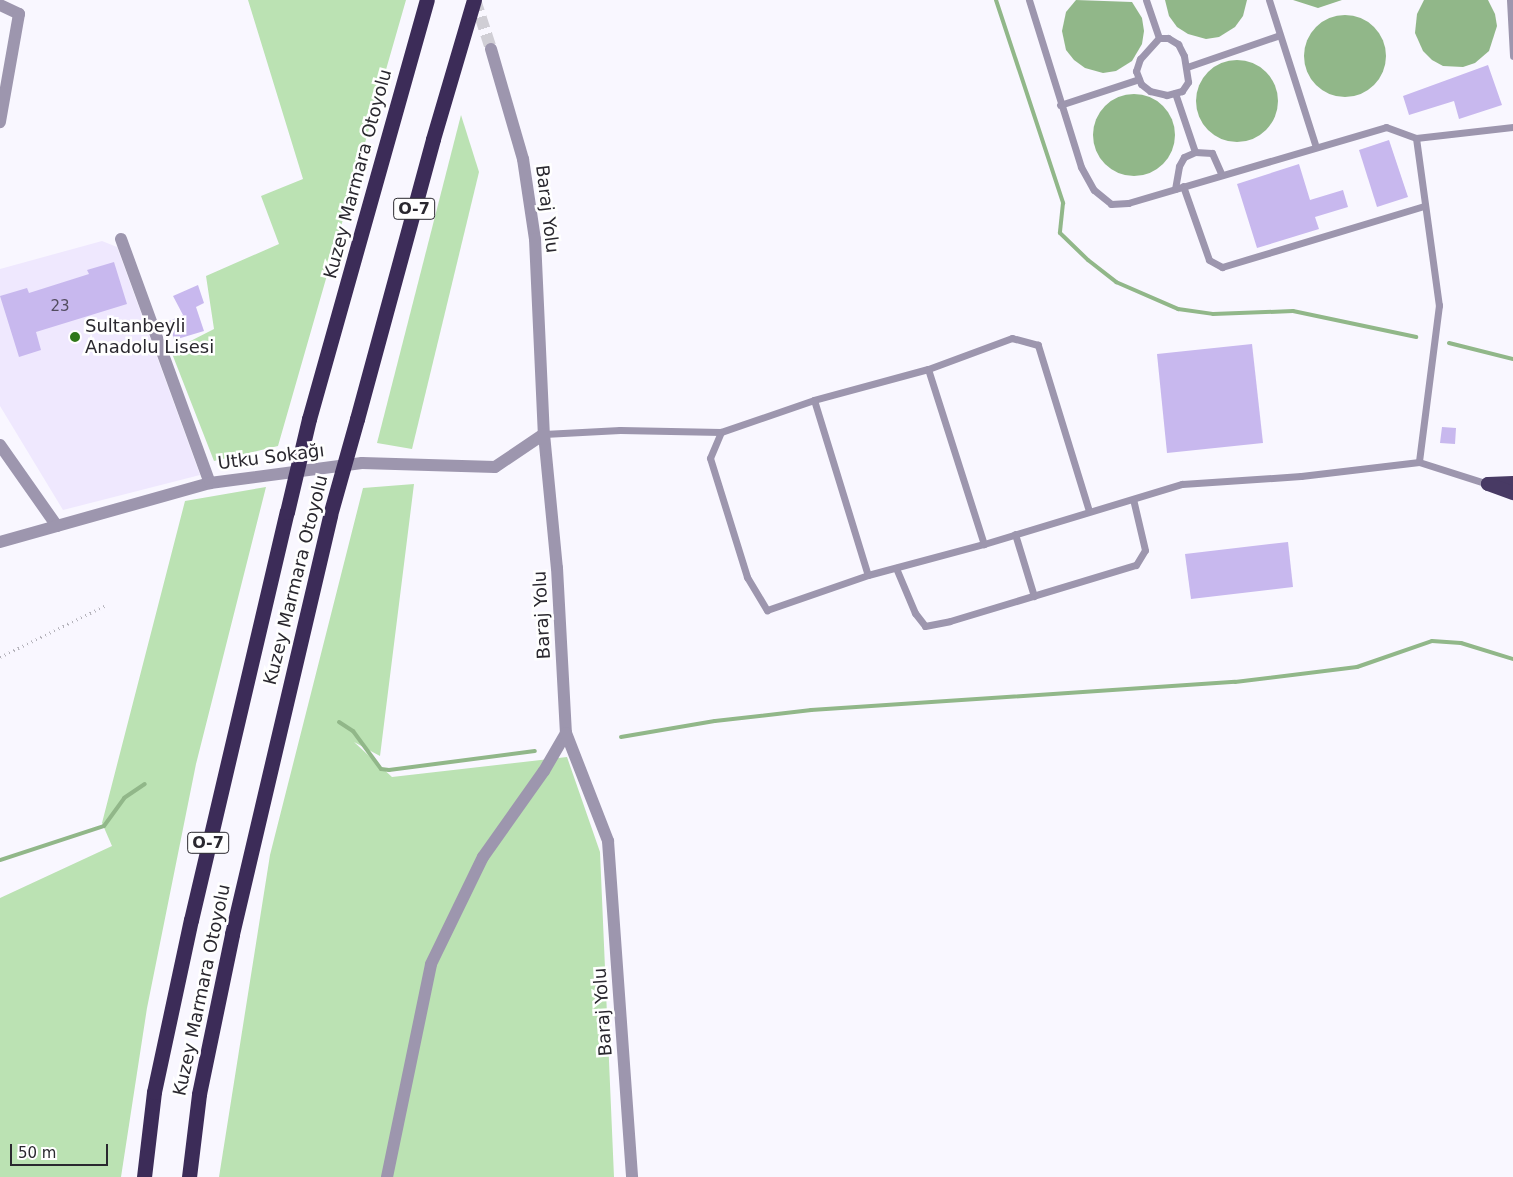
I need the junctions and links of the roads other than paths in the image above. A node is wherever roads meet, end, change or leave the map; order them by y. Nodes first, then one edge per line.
1 (427, 0) edge
2 (474, 0) edge
3 (1029, 0) edge
4 (1146, 0) edge
5 (1269, 0) edge
6 (1510, 0) edge
7 (0, 5) edge
8 (1280, 35) junction
9 (1159, 38) junction
10 (491, 50) tunnel mouth
11 (1513, 55) edge
12 (1188, 67) junction
13 (1139, 79) junction
14 (1175, 93) junction
15 (1060, 104) junction
16 (0, 122) edge
17 (1513, 127) edge
18 (1416, 138) junction
19 (1316, 147) junction
20 (1195, 152) junction
21 (1222, 175) junction
22 (1179, 187) junction
23 (1424, 206) junction
24 (121, 239) dead end
25 (928, 369) junction
26 (814, 400) junction
27 (721, 432) junction
28 (544, 434) junction
29 (0, 445) edge
30 (1419, 462) junction
31 (210, 483) junction
32 (1513, 483) edge
33 (1488, 484) junction
34 (1513, 492) edge
35 (1133, 498) junction
36 (1089, 511) junction
37 (57, 526) junction
38 (1015, 534) junction
39 (0, 542) edge
40 (984, 544) junction
41 (896, 568) junction
42 (868, 575) junction
43 (1034, 596) junction
44 (566, 733) junction
45 (144, 1177) edge
46 (189, 1177) edge
47 (387, 1177) edge
48 (632, 1177) edge

1 - 45 highway, Kuzey Marmara Otoyolu / O-7, bridge
2 - 46 highway, Kuzey Marmara Otoyolu / O-7, bridge
3 - 15 lane
4 - 9 lane
5 - 8 lane
6 - 11 lane
7 - 16 street
8 - 12 lane
8 - 19 lane
9 - 12 lane
9 - 13 lane
10 - 28 street, Baraj Yolu
12 - 14 lane
13 - 14 lane
13 - 15 lane
14 - 20 lane
15 - 22 lane
17 - 18 lane
18 - 19 lane
18 - 23 lane
19 - 21 lane
20 - 21 lane
20 - 22 lane
21 - 22 lane
22 - 23 lane
23 - 30 lane
24 - 31 street
25 - 26 lane
25 - 36 lane
25 - 40 lane
26 - 27 lane
26 - 42 lane
27 - 28 lane
27 - 42 lane
28 - 31 street, Utku Sokağı
28 - 44 street, Baraj Yolu
29 - 37 street
30 - 33 lane
30 - 35 lane
31 - 37 street, Utku Sokağı
32 - 33 highway
33 - 34 highway
35 - 36 lane
35 - 43 lane
36 - 38 lane
37 - 39 street, Utku Sokağı
38 - 40 lane
38 - 43 lane
40 - 41 lane
41 - 42 lane
41 - 43 lane
44 - 47 street
44 - 48 street, Baraj Yolu

